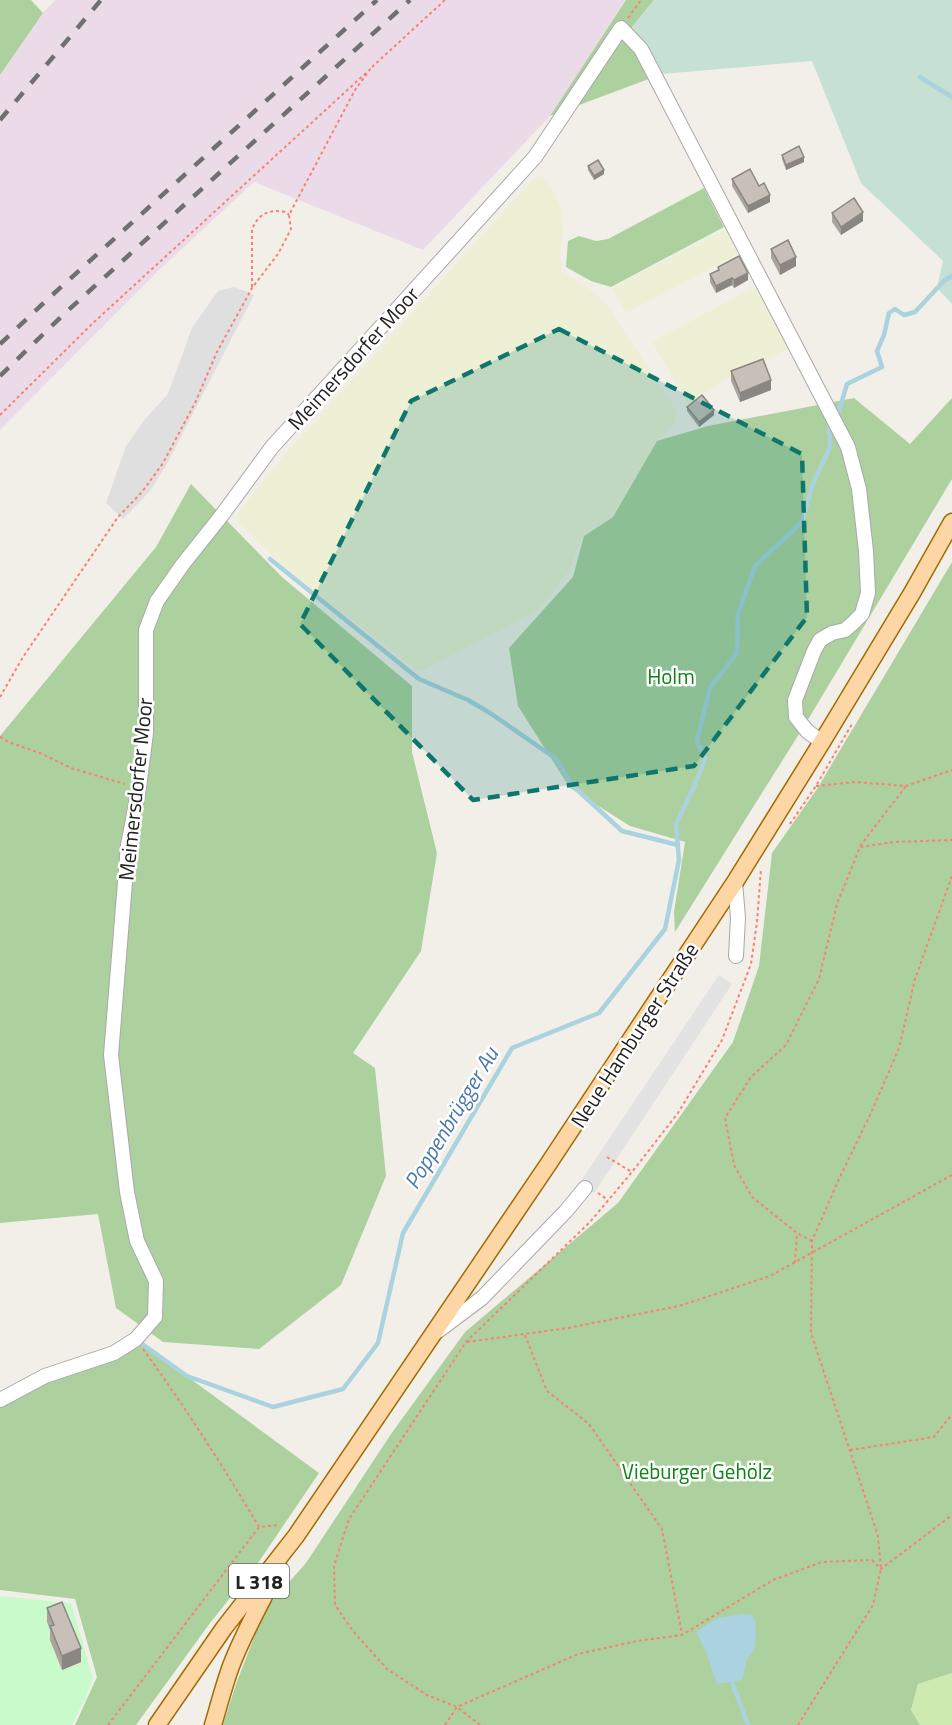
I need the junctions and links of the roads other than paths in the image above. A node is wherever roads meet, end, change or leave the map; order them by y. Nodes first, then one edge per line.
1 (952, 522) edge
2 (822, 742) junction
3 (735, 882) junction
4 (736, 956) dead end
5 (585, 1188) dead end
6 (434, 1334) junction
7 (0, 1400) edge
8 (296, 1536) junction
9 (157, 1725) edge
10 (213, 1725) edge

1 - 2 main road, Neue Hamburger Straße / L 318
2 - 3 main road, Neue Hamburger Straße / L 318
2 - 7 street, Meimersdorfer Moor
3 - 4 street
3 - 6 main road, Neue Hamburger Straße / L 318
5 - 6 street
6 - 8 main road, Neue Hamburger Straße / L 318
8 - 9 main road, L 318
8 - 10 main road

